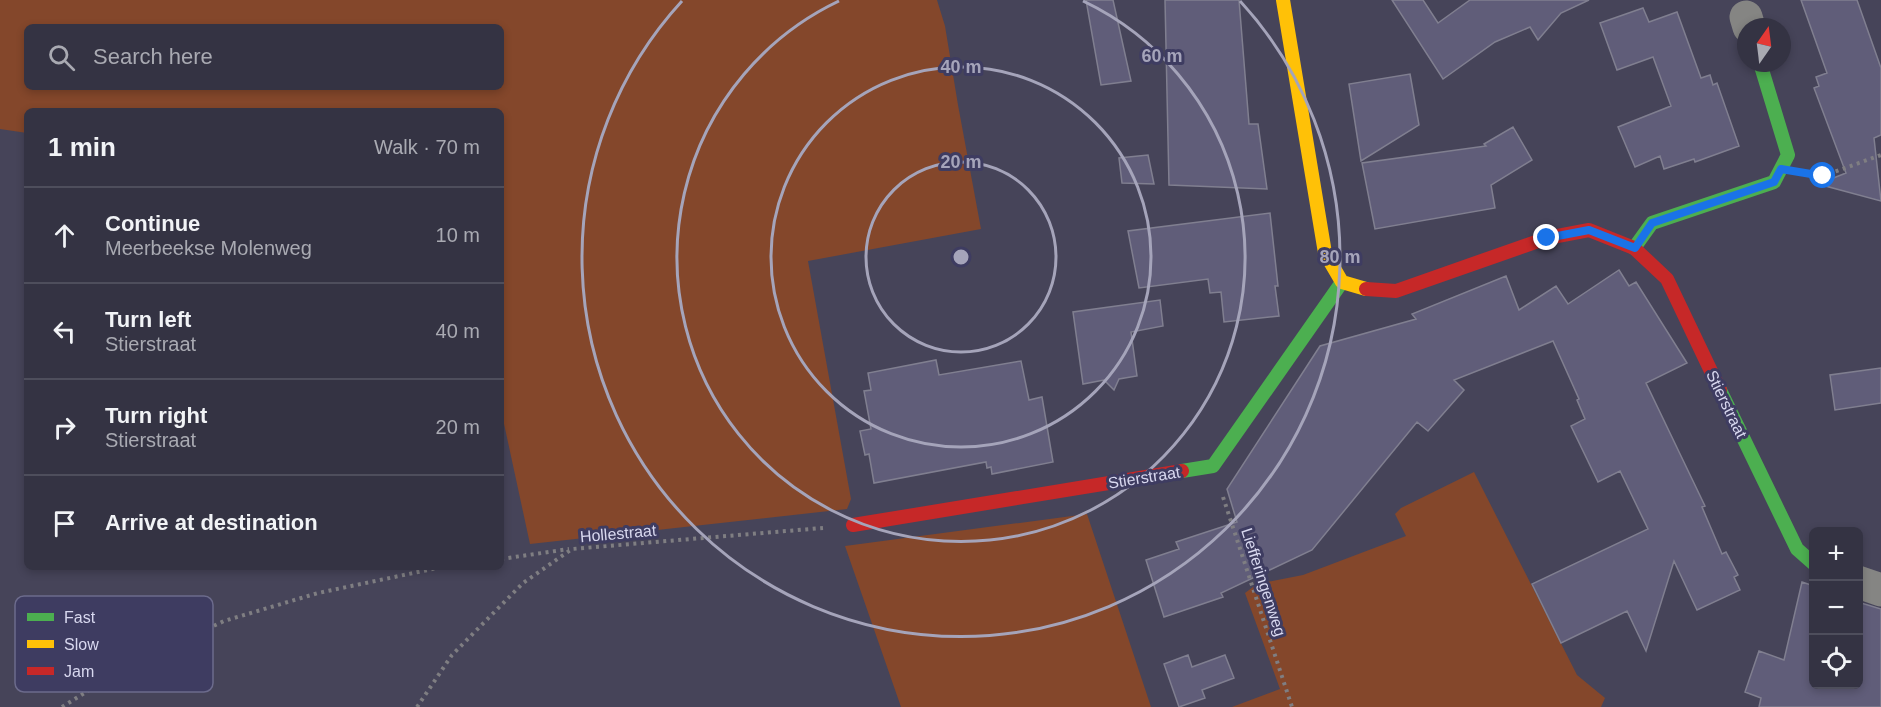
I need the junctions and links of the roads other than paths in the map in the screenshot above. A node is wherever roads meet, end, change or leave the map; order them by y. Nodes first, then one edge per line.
1 (1283, 0) edge
2 (1763, 72) edge
3 (1635, 248) junction
4 (1342, 282) junction
5 (853, 525) road end
6 (1809, 560) edge
7 (1863, 584) edge
8 (1881, 590) edge

1 - 4 street
2 - 3 street
3 - 4 street, Stierstraat
3 - 6 street, Stierstraat
4 - 5 street, Stierstraat
7 - 8 street

